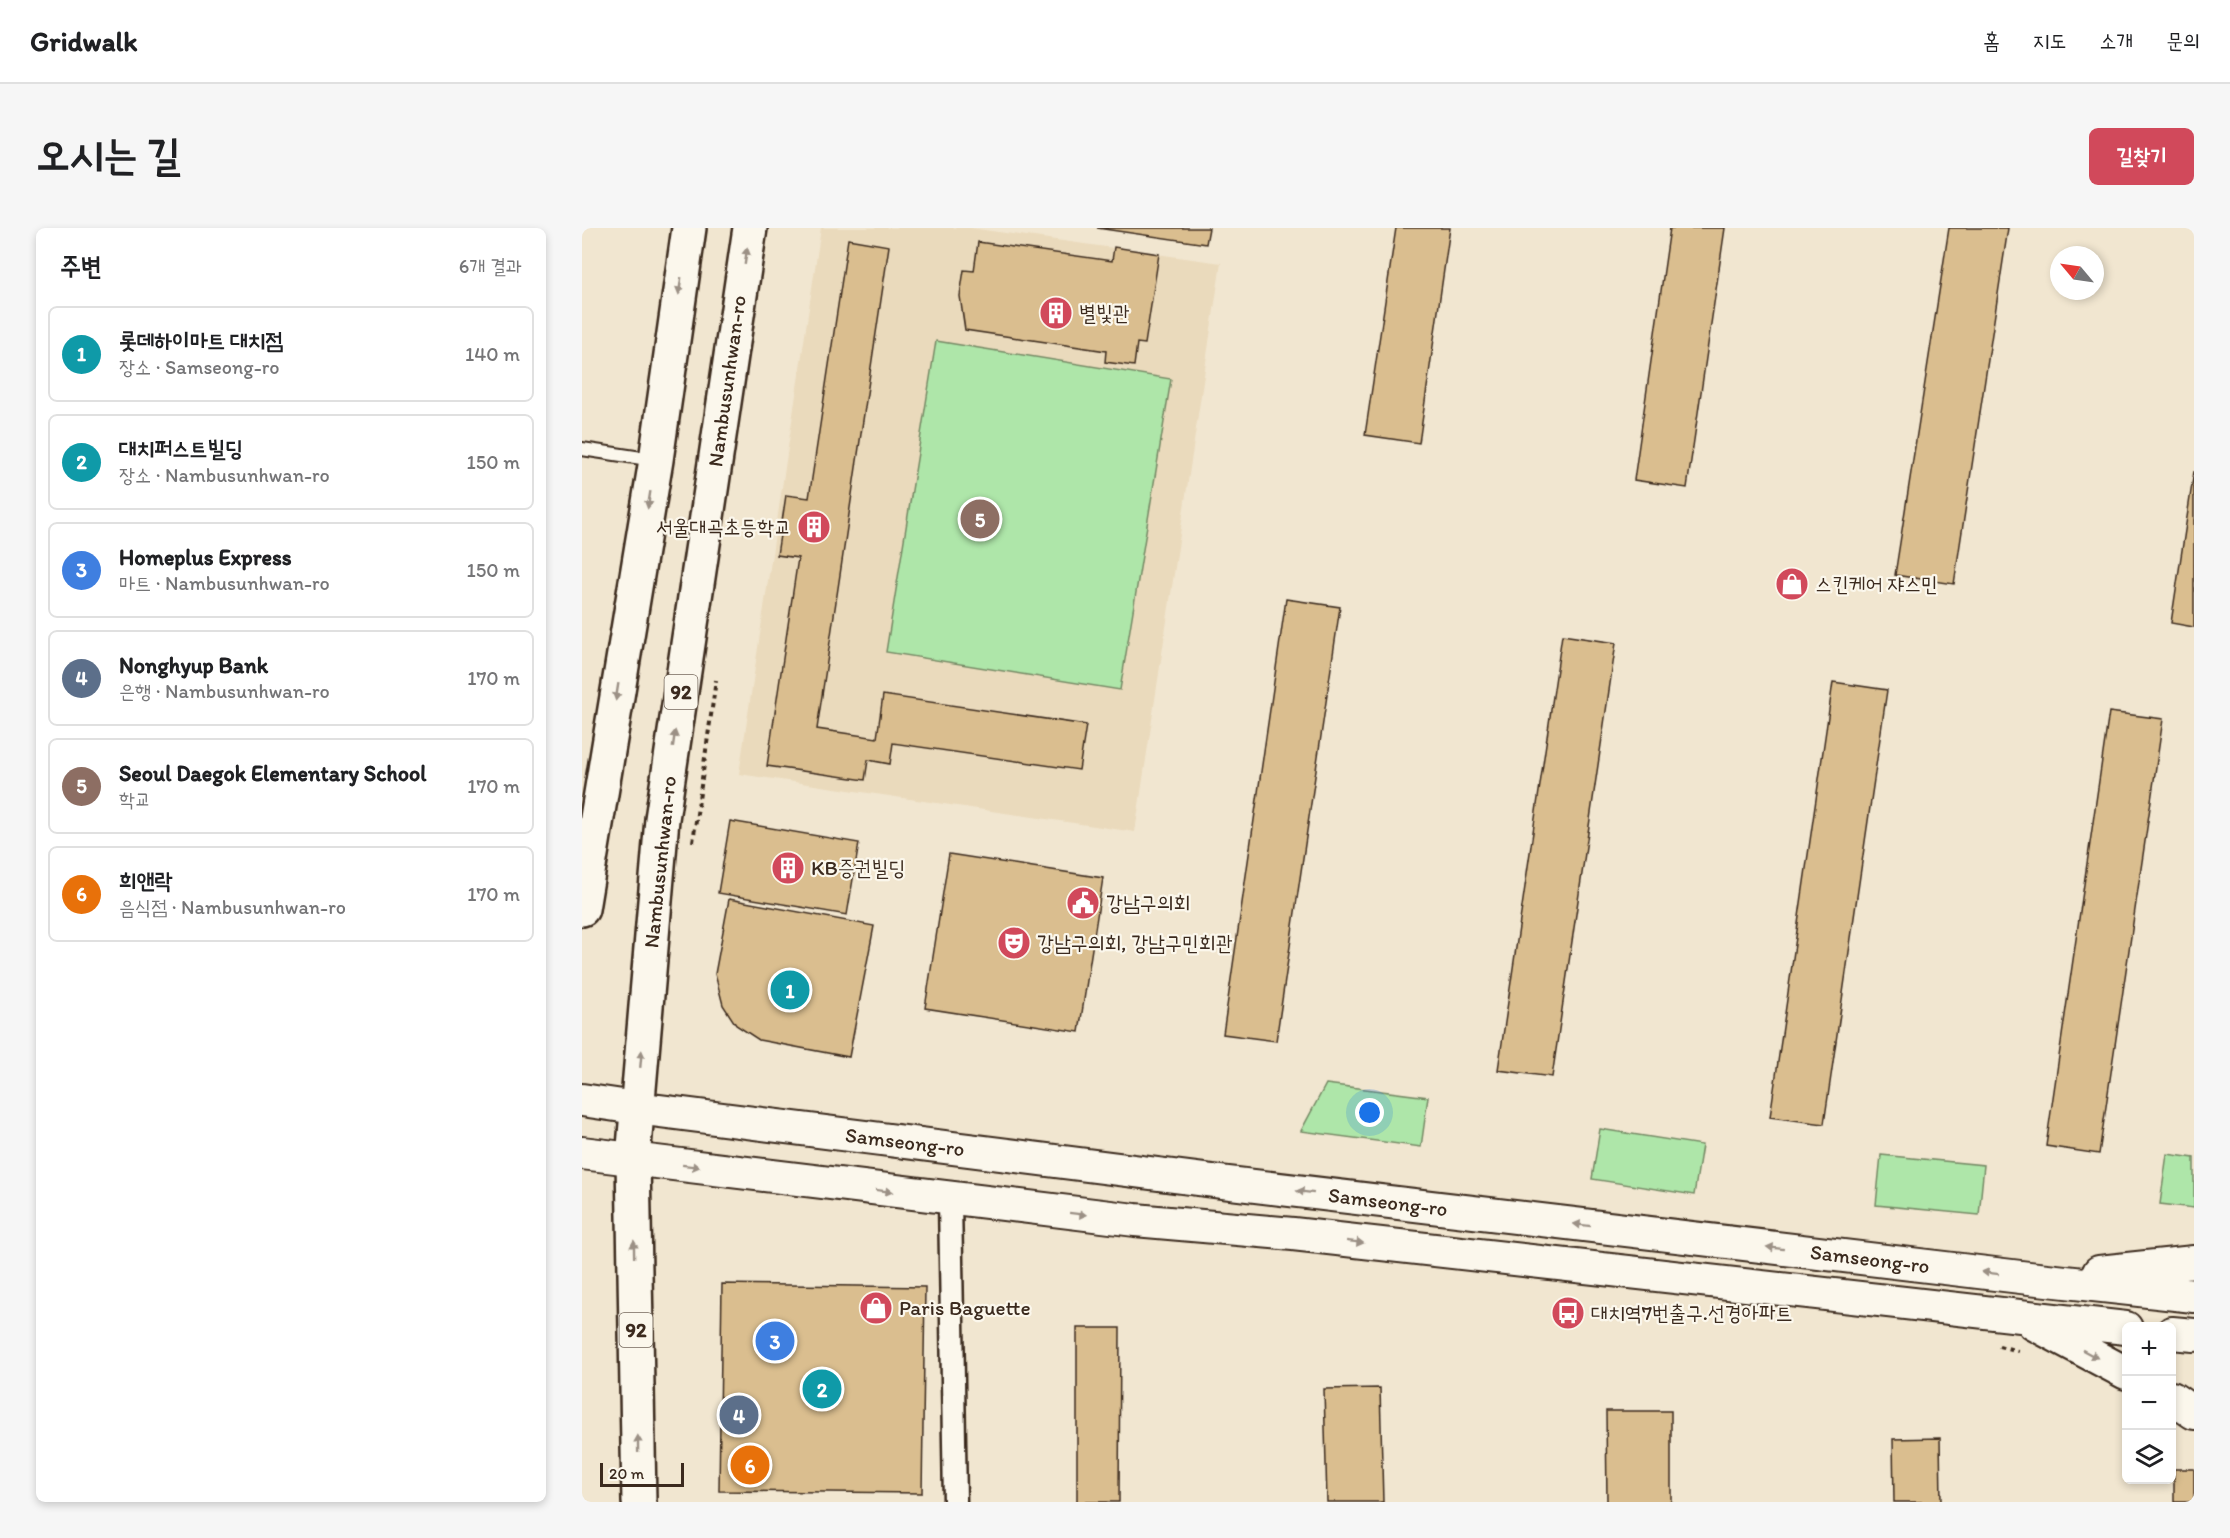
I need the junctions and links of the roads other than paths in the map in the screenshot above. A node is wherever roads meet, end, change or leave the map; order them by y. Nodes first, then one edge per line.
1 (688, 228) edge
2 (750, 228) edge
3 (582, 449) edge
4 (656, 460) junction
5 (584, 881) edge
6 (582, 909) edge
7 (582, 1100) edge
8 (636, 1108) junction
9 (582, 1153) edge
10 (633, 1159) junction
11 (950, 1199) junction
12 (2194, 1262) edge
13 (2029, 1278) junction
14 (2194, 1296) edge
15 (2020, 1317) junction
16 (2122, 1327) edge
17 (2176, 1333) edge
18 (2194, 1335) edge
19 (2122, 1370) edge
20 (2176, 1401) edge
21 (2194, 1413) edge
22 (639, 1502) edge
23 (955, 1502) edge

1 -> 4 main road
8 -> 2 main road, Nambusunhwan-ro / 92
3 - 4 lane
4 -> 5 main road
5 - 6 main road
7 - 8 main road, Samseong-ro
8 - 10 main road, Nambusunhwan-ro / 92
13 -> 8 main road, Samseong-ro
9 - 10 main road, Samseong-ro
10 -> 11 main road, Samseong-ro
22 -> 10 main road, Nambusunhwan-ro / 92
11 -> 15 main road, Samseong-ro
11 - 23 street
12 - 13 main road
13 - 14 main road, Samseong-ro
15 - 16 main road, Samseong-ro
15 -> 19 main road
17 - 18 main road
20 - 21 main road

